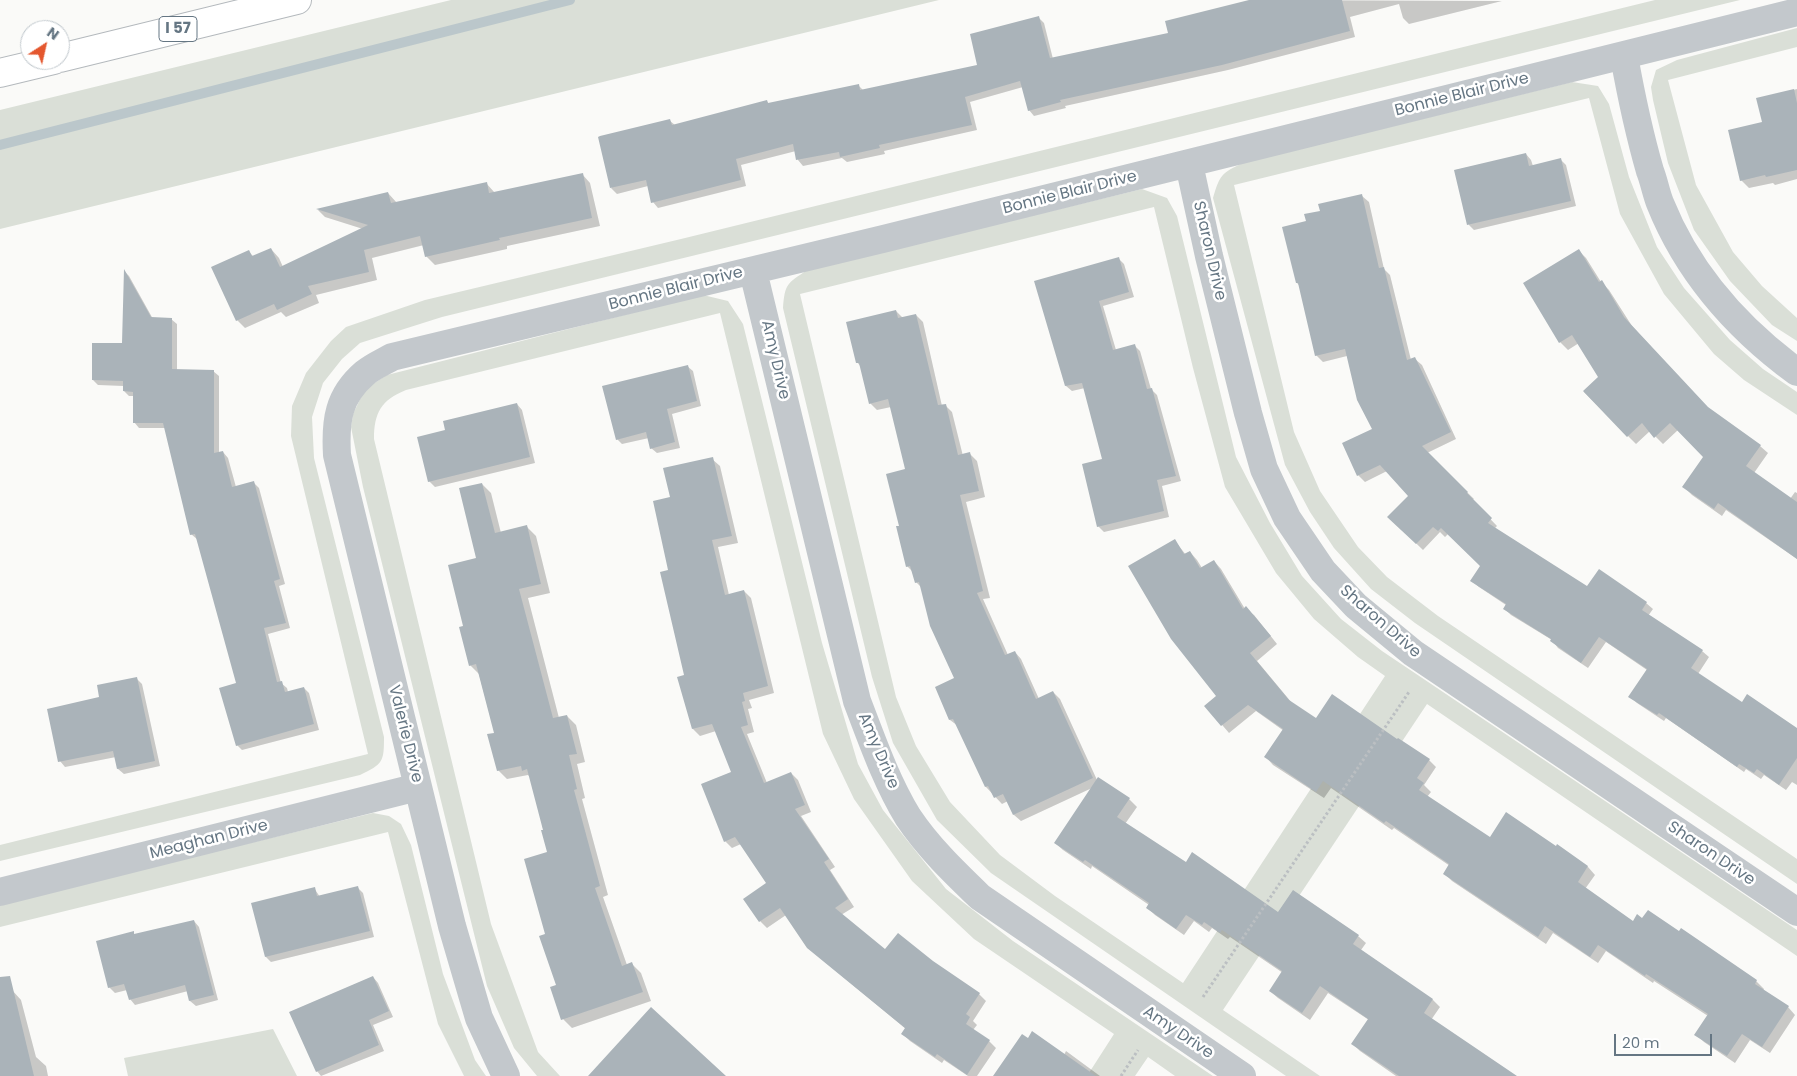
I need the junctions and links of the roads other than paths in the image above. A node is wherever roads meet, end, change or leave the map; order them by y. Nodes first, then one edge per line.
1 (296, 0) edge
2 (1797, 12) edge
3 (70, 56) edge
4 (1624, 56) junction
5 (20, 68) edge
6 (0, 73) edge
7 (1189, 164) junction
8 (753, 271) junction
9 (1797, 372) edge
10 (350, 388) joint
11 (418, 787) junction
12 (0, 892) edge
13 (1797, 912) edge
14 (506, 1076) edge
15 (1242, 1076) edge

1 - 3 highway, I 57
2 - 4 street, Bonnie Blair Drive
4 - 7 street, Bonnie Blair Drive
4 - 9 street
5 - 6 highway
7 - 8 street, Bonnie Blair Drive
7 - 13 street, Sharon Drive
8 - 10 street, Bonnie Blair Drive
8 - 15 street, Amy Drive
10 - 11 street, Valerie Drive
11 - 12 street, Meaghan Drive
11 - 14 street, Valerie Drive

